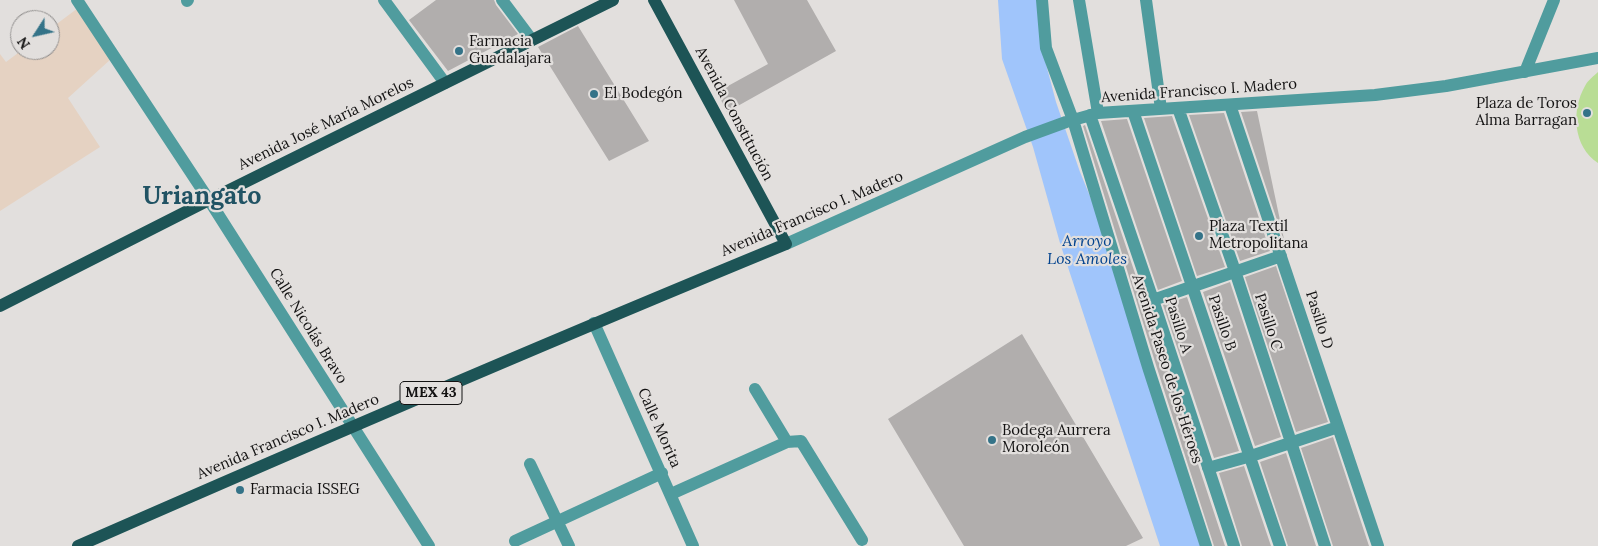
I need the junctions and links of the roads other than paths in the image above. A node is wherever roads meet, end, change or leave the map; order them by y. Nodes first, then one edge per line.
1 (77, 0) edge
2 (384, 0) edge
3 (502, 0) edge
4 (613, 0) edge
5 (654, 0) edge
6 (1042, 0) edge
7 (1079, 0) edge
8 (1146, 0) edge
9 (1554, 0) edge
10 (532, 40) junction
11 (1598, 58) edge
12 (1525, 72) junction
13 (445, 83) junction
14 (1230, 105) junction
15 (1178, 108) junction
16 (1161, 109) junction
17 (1133, 111) junction
18 (1094, 114) junction
19 (1070, 121) junction
20 (209, 200) junction
21 (786, 244) junction
22 (1281, 256) junction
23 (1235, 271) junction
24 (1192, 287) junction
25 (1153, 300) junction
26 (0, 306) edge
27 (594, 323) junction
28 (754, 389) dead end
29 (352, 426) junction
30 (1338, 427) junction
31 (787, 442) junction
32 (1290, 443) junction
33 (1251, 456) junction
34 (530, 464) dead end
35 (1208, 468) junction
36 (662, 473) junction
37 (671, 494) junction
38 (556, 521) junction
39 (862, 540) dead end
40 (516, 541) dead end
41 (78, 546) edge
42 (429, 546) edge
43 (569, 546) edge
44 (693, 546) edge
45 (1206, 546) edge
46 (1234, 546) edge
47 (1280, 546) edge
48 (1325, 546) edge
49 (1378, 546) edge

1 - 20 street, Calle Nicolás Bravo
2 - 13 street
3 - 10 street
4 - 10 main road, Avenida José María Morelos
5 - 21 main road, Avenida Constitución
6 - 19 street, Avenida Paseo de los Héroes
7 - 18 street, Pasillo A
8 - 16 street
9 - 12 street
10 - 13 main road, Avenida José María Morelos
11 - 12 street, Avenida Francisco I. Madero
12 - 14 street, Avenida Francisco I. Madero
13 - 20 main road, Avenida José María Morelos
14 - 15 street, Avenida Francisco I. Madero
14 - 22 street, Pasillo D
15 - 16 street, Avenida Francisco I. Madero
15 - 23 street, Pasillo C
16 - 17 street, Avenida Francisco I. Madero
17 - 18 street, Avenida Francisco I. Madero
17 - 24 street, Pasillo B
18 - 19 street, Avenida Francisco I. Madero
18 - 25 street, Pasillo A
19 - 21 street, Avenida Francisco I. Madero
19 - 45 street, Avenida Paseo de los Héroes
20 - 26 main road, Avenida José María Morelos
20 - 29 street, Calle Nicolás Bravo
21 - 27 main road, Avenida Francisco I. Madero / MEX 43
22 - 23 street
22 - 30 street, Pasillo D
23 - 24 street
23 - 32 street, Pasillo C
24 - 25 street
24 - 33 street, Pasillo B
25 - 35 street, Pasillo A
27 - 29 main road, Avenida Francisco I. Madero / MEX 43
27 - 36 street, Calle Morita
28 - 31 street
29 - 41 main road, Avenida Francisco I. Madero / MEX 43
29 - 42 street, Calle Nicolás Bravo
30 - 32 street
30 - 49 street, Pasillo D
31 - 37 street
31 - 39 street
32 - 33 street
32 - 48 street, Pasillo C
33 - 35 street
33 - 47 street, Pasillo B
34 - 38 street
35 - 46 street, Pasillo A
36 - 37 street, Calle Morita
36 - 38 street
37 - 44 street, Calle Morita
38 - 40 street
38 - 43 street

